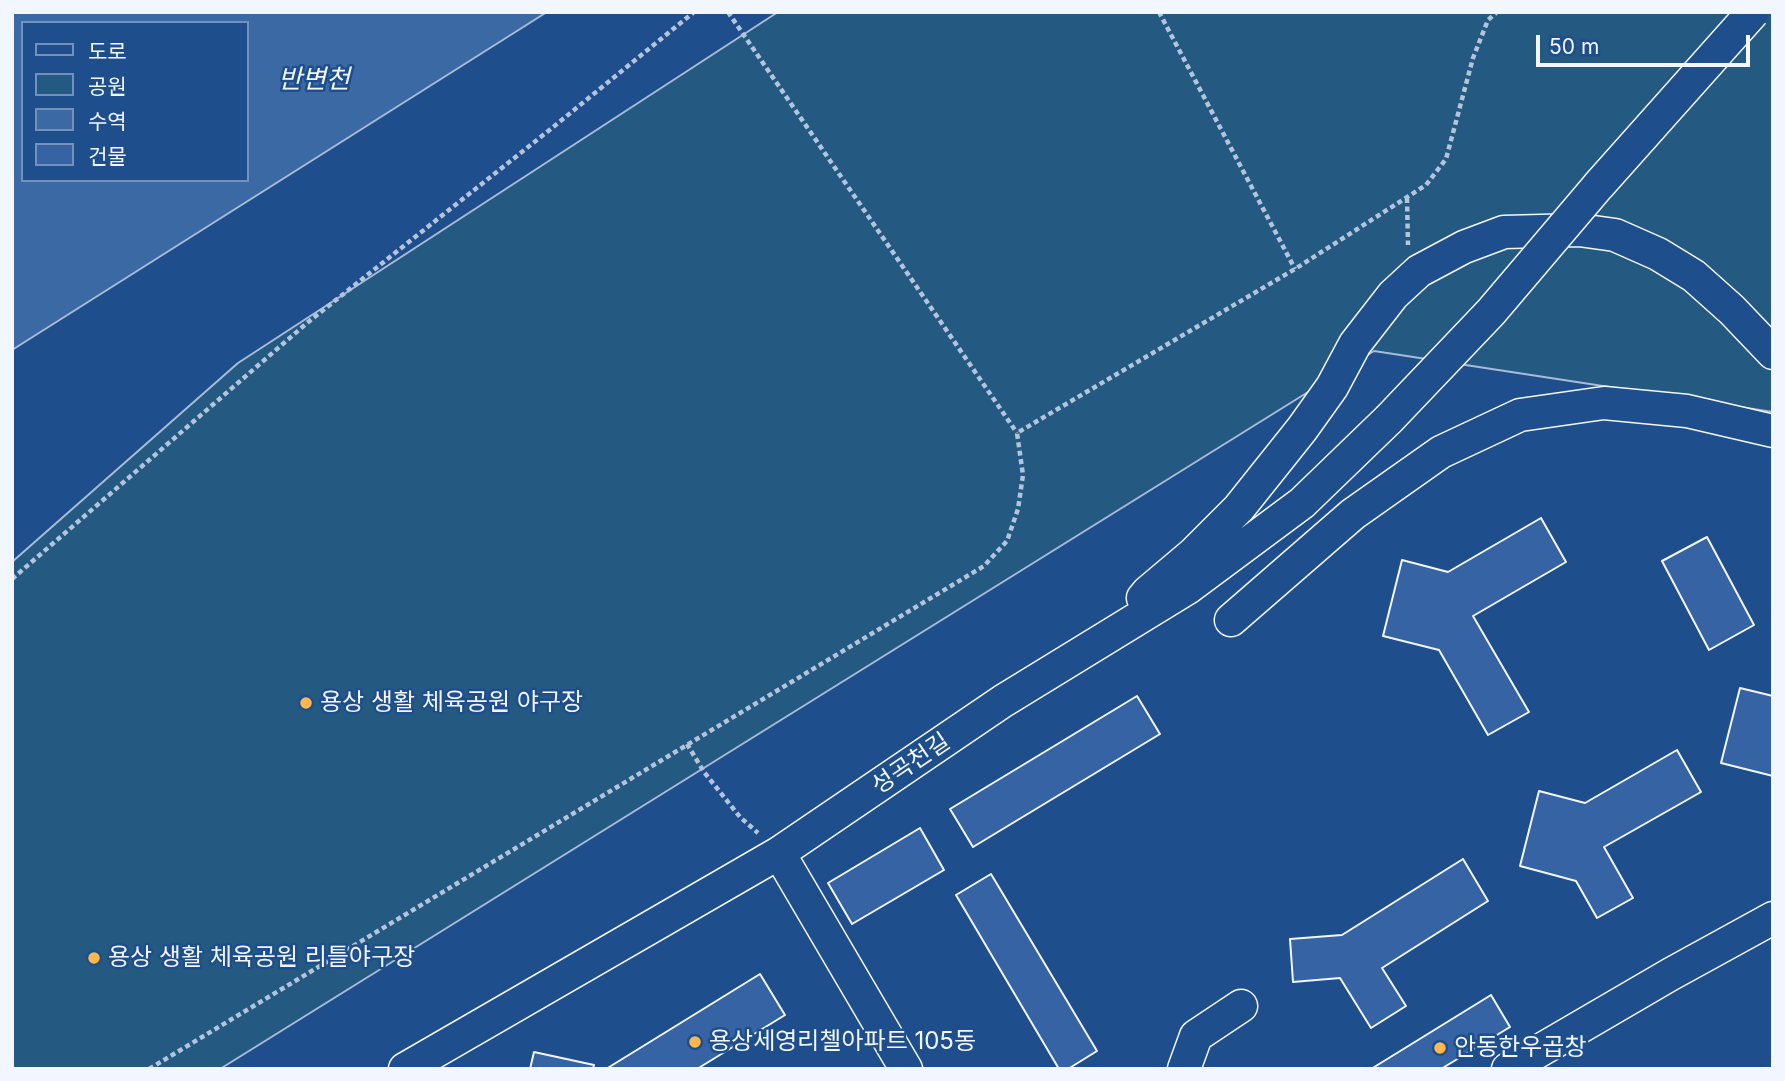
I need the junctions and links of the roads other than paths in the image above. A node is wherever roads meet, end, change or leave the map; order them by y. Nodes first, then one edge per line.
1 (1753, 12) edge
2 (1773, 353) edge
3 (1773, 431) edge
4 (1231, 620) dead end
5 (1116, 632) junction
6 (779, 853) junction
7 (1773, 918) edge
8 (1241, 1006) dead end
9 (405, 1069) edge
10 (906, 1069) edge
11 (1184, 1069) edge
12 (1508, 1069) edge

1 - 5 street, 성곡천길, bridge
2 - 5 street
3 - 4 street
5 - 6 street, 성곡천길
6 - 9 street, 성곡천길
6 - 10 street
7 - 12 street
8 - 11 street

